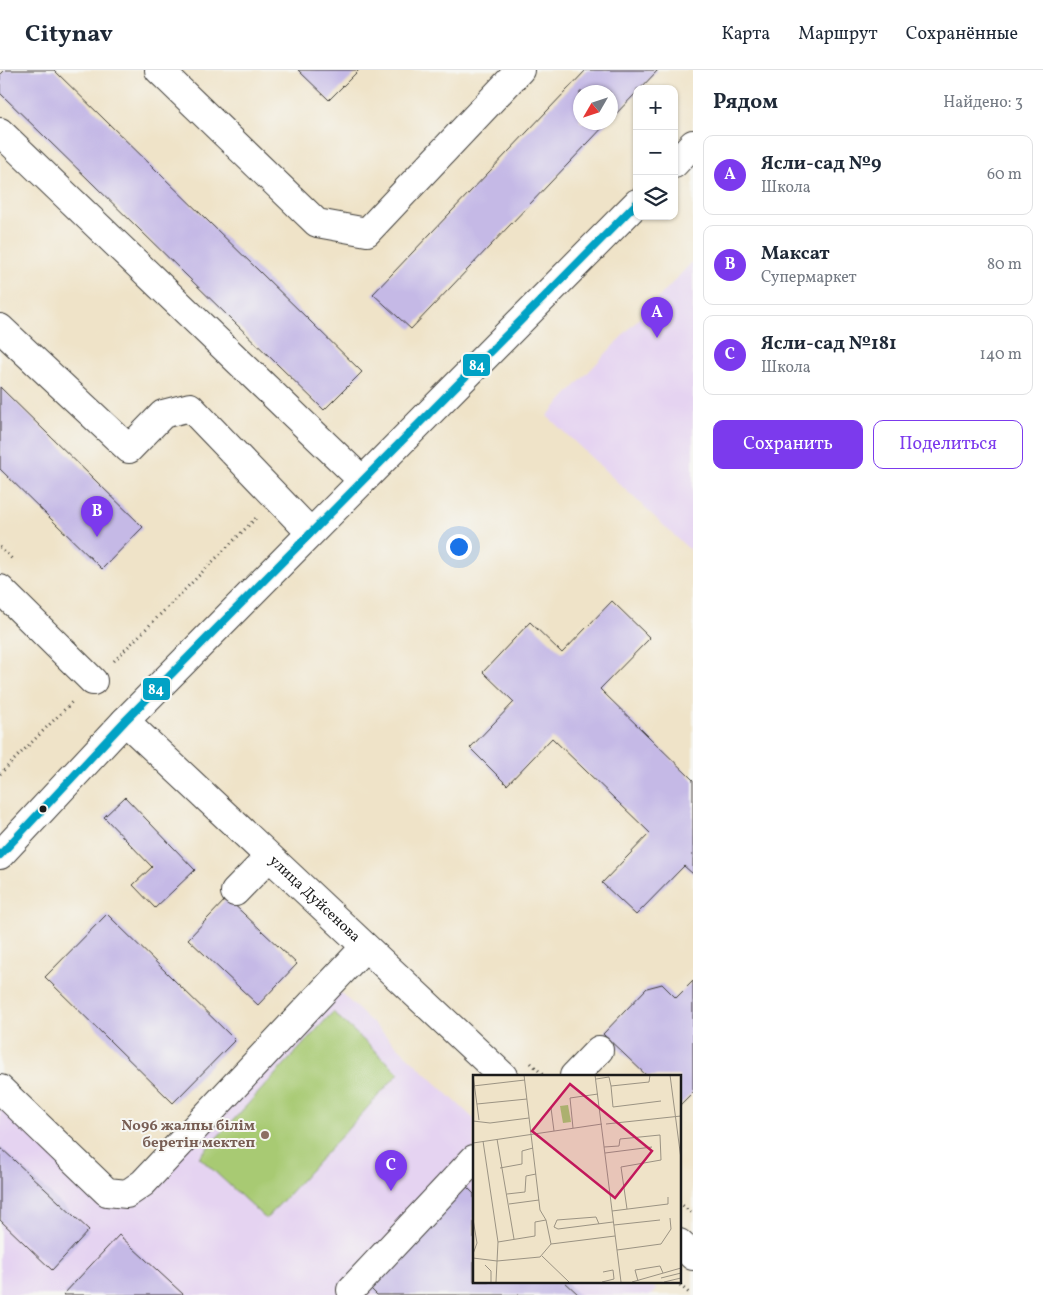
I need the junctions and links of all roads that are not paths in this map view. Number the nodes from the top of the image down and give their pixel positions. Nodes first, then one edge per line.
1 (159, 70) edge
2 (520, 70) edge
3 (0, 132) edge
4 (693, 144) edge
5 (678, 160) edge
6 (633, 207) edge
7 (0, 328) edge
8 (362, 480) junction
9 (310, 532) junction
10 (0, 589) edge
11 (93, 681) road end
12 (125, 721) junction
13 (0, 855) edge
14 (269, 857) junction
15 (235, 892) dead end
16 (365, 947) junction
17 (599, 1050) dead end
18 (502, 1075) edge
19 (575, 1075) edge
20 (0, 1090) edge
21 (473, 1161) edge
22 (680, 1244) edge
23 (693, 1256) edge
24 (351, 1290) dead end

1 - 2 street
3 - 8 street
4 - 5 street
6 - 8 street
7 - 9 street
8 - 9 street
9 - 12 street
10 - 11 street
12 - 13 street
12 - 14 street, улица Дуйсенова
14 - 15 street
14 - 16 street, улица Дуйсенова
16 - 18 street, улица Дуйсенова
16 - 20 street
17 - 19 street
21 - 24 street
22 - 23 street

